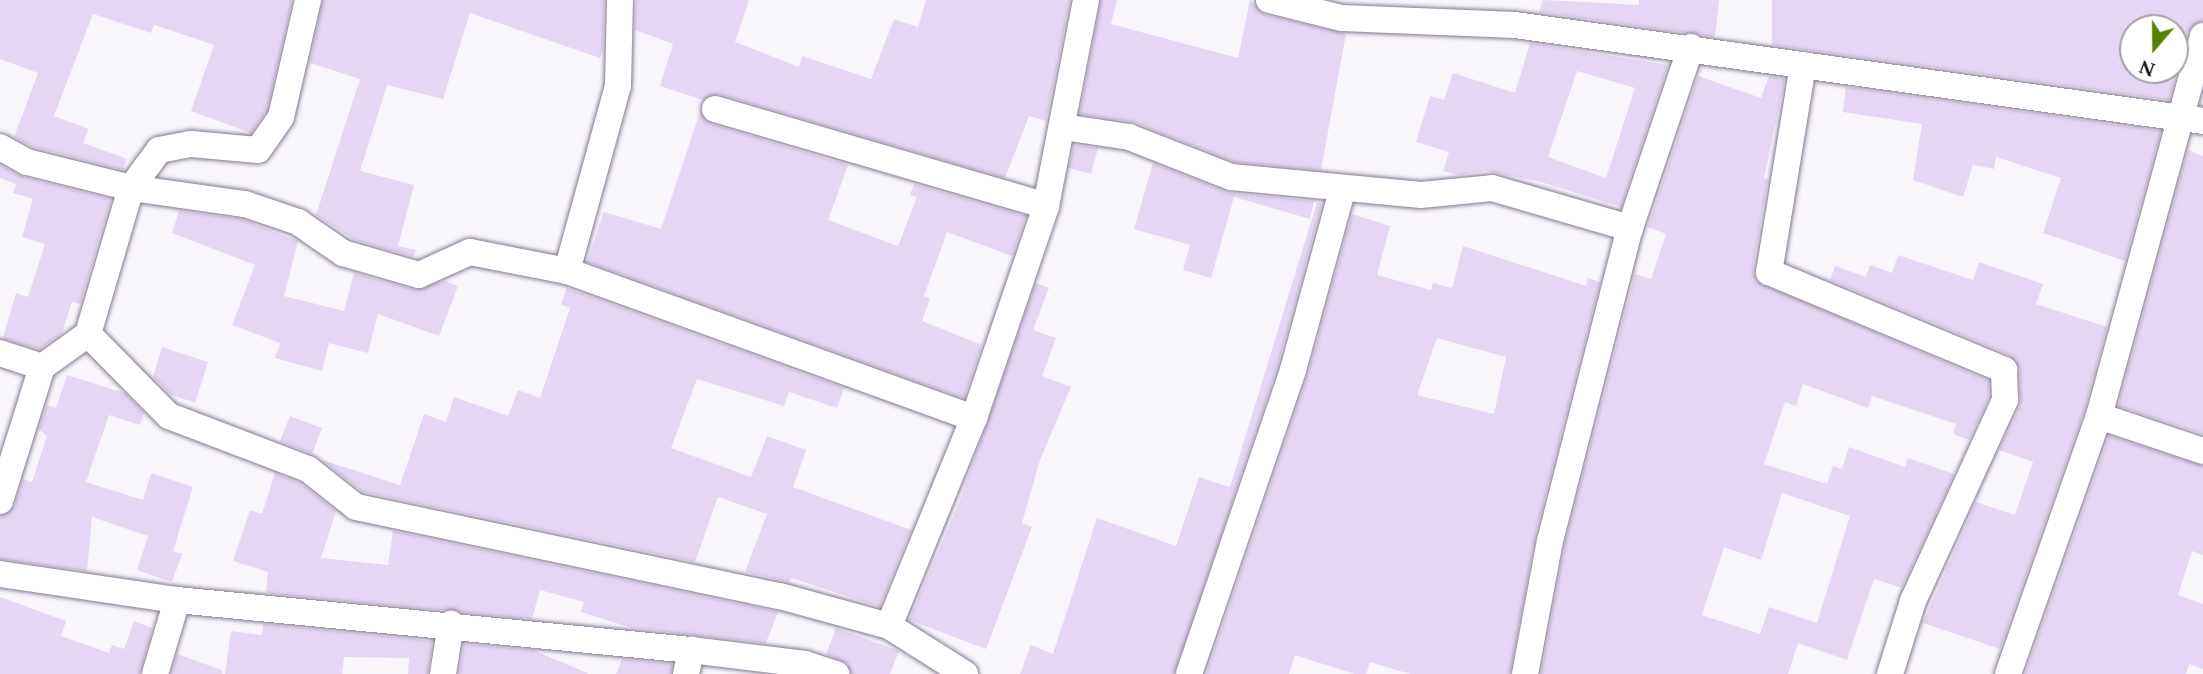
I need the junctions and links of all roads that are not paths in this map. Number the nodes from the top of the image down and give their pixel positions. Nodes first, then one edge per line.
1 (308, 0) edge
2 (620, 0) edge
3 (1086, 0) edge
4 (1269, 0) edge
5 (2203, 36) edge
6 (1691, 47) junction
7 (1803, 65) junction
8 (715, 109) dead end
9 (2191, 121) edge
10 (1063, 127) junction
11 (0, 147) edge
12 (131, 188) junction
13 (1342, 191) junction
14 (1046, 205) junction
15 (1630, 228) junction
16 (567, 271) junction
17 (88, 334) junction
18 (0, 353) edge
19 (42, 367) junction
20 (2099, 416) junction
21 (974, 418) junction
22 (2203, 451) edge
23 (0, 501) edge
24 (0, 574) edge
25 (177, 600) junction
26 (451, 624) junction
27 (889, 626) junction
28 (688, 662) edge
29 (155, 674) edge
30 (443, 674) edge
31 (836, 674) edge
32 (965, 674) edge
33 (1189, 674) edge
34 (1525, 674) edge
35 (1890, 674) edge
36 (2008, 674) edge

1 - 12 street
2 - 16 street
3 - 10 street
4 - 6 street
5 - 9 street
6 - 7 street
6 - 15 street
7 - 9 street
7 - 35 street
8 - 14 street
9 - 20 street
10 - 13 street
10 - 14 street
11 - 12 street
12 - 16 street
12 - 17 street
13 - 15 street
13 - 33 street
14 - 21 street
15 - 34 street
16 - 21 street
17 - 19 street
17 - 27 street
18 - 19 street
19 - 23 street
20 - 22 street
20 - 36 street
21 - 27 street
24 - 25 street
25 - 26 street
25 - 29 street
26 - 28 street
26 - 30 street
27 - 32 street
28 - 31 street

